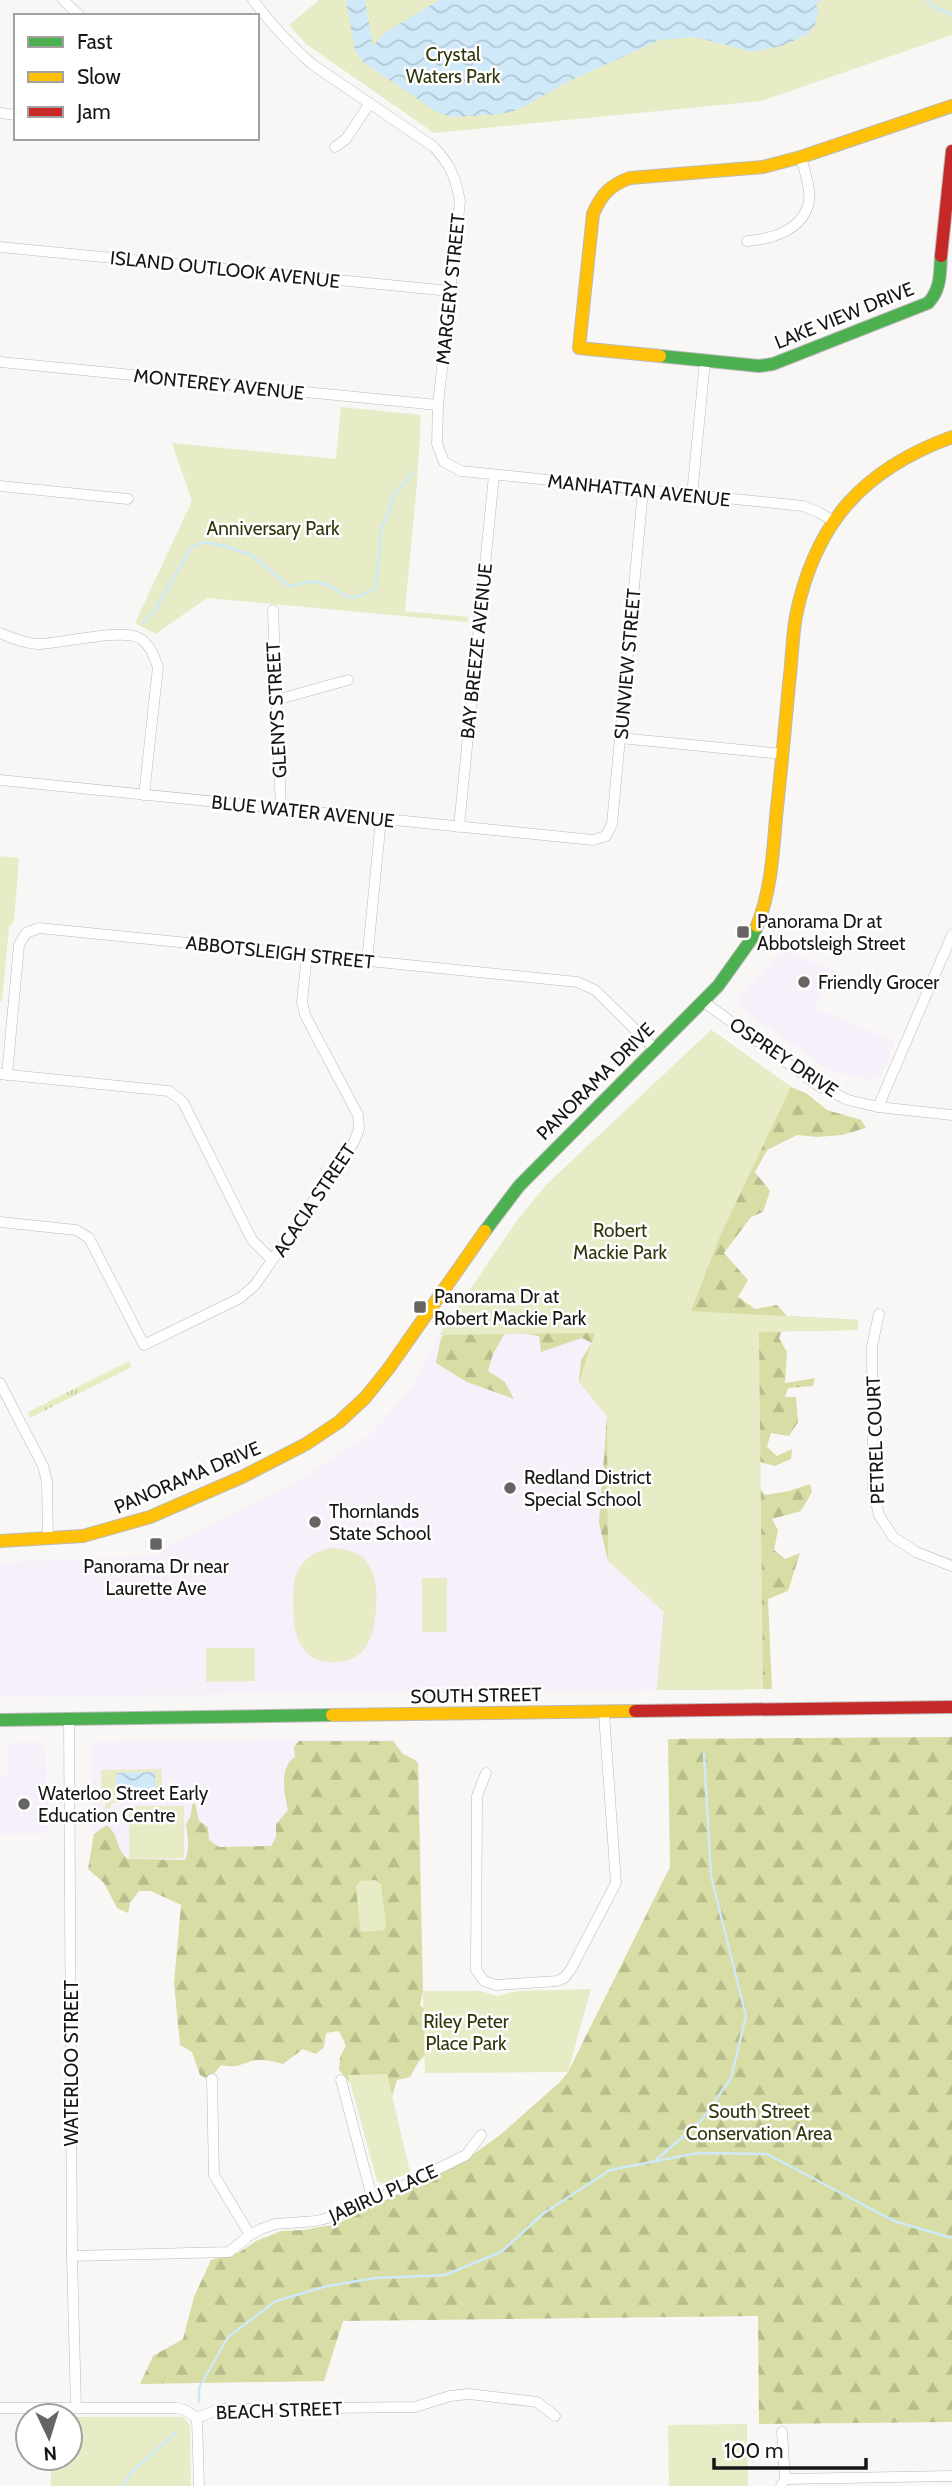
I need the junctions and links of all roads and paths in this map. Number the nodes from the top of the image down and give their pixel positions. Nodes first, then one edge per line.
1 (63, 0) edge
2 (253, 0) edge
3 (78, 14) edge
4 (370, 103) junction
5 (952, 106) edge
6 (335, 147) dead end
7 (952, 151) edge
8 (801, 157) junction
9 (747, 241) dead end
10 (0, 247) edge
11 (450, 291) junction
12 (705, 361) junction
13 (0, 362) edge
14 (439, 405) junction
15 (952, 437) edge
16 (444, 462) joint
17 (494, 475) junction
18 (0, 486) edge
19 (643, 490) junction
20 (692, 495) junction
21 (128, 499) dead end
22 (833, 521) junction
23 (272, 610) dead end
24 (0, 634) edge
25 (348, 680) dead end
26 (276, 700) junction
27 (620, 738) junction
28 (783, 754) junction
29 (0, 780) edge
30 (144, 795) junction
31 (281, 809) junction
32 (380, 819) junction
33 (459, 827) junction
34 (606, 836) joint
35 (952, 935) edge
36 (307, 955) junction
37 (367, 961) junction
38 (704, 1002) junction
39 (654, 1048) junction
40 (4, 1075) edge
41 (878, 1107) junction
42 (952, 1115) edge
43 (0, 1222) edge
44 (272, 1260) junction
45 (879, 1314) dead end
46 (0, 1383) edge
47 (48, 1539) junction
48 (0, 1541) edge
49 (952, 1566) edge
50 (952, 1707) edge
51 (604, 1714) junction
52 (69, 1719) junction
53 (0, 1720) edge
54 (486, 1773) dead end
55 (212, 2080) dead end
56 (341, 2080) dead end
57 (481, 2135) dead end
58 (373, 2201) junction
59 (250, 2235) junction
60 (72, 2256) junction
61 (76, 2402) edge
62 (84, 2406) edge
63 (555, 2416) dead end
64 (197, 2418) junction
65 (782, 2432) dead end
66 (952, 2476) edge
67 (783, 2483) edge
68 (199, 2486) edge

1 - 3 street
2 - 4 street, MARGERY STREET
4 - 6 street
4 - 11 street, MARGERY STREET
5 - 8 street
7 - 12 street, LAKE VIEW DRIVE
8 - 9 street
8 - 12 street, LAKE VIEW DRIVE
10 - 11 street, ISLAND OUTLOOK AVENUE
11 - 14 street, MARGERY STREET
12 - 20 street
13 - 14 street, MONTEREY AVENUE
14 - 16 street, MARGERY STREET
15 - 22 street, PANORAMA DRIVE
16 - 17 street, MANHATTAN AVENUE
17 - 19 street, MANHATTAN AVENUE
17 - 33 street, BAY BREEZE AVENUE
18 - 21 street
19 - 20 street, MANHATTAN AVENUE
19 - 27 street, SUNVIEW STREET
20 - 22 street, MANHATTAN AVENUE
22 - 28 street, PANORAMA DRIVE
23 - 26 street, GLENYS STREET
24 - 30 street
25 - 26 street
26 - 31 street, GLENYS STREET
27 - 28 street
27 - 34 street, SUNVIEW STREET
28 - 38 street, PANORAMA DRIVE
29 - 30 street, BLUE WATER AVENUE
30 - 31 street, BLUE WATER AVENUE
31 - 32 street, BLUE WATER AVENUE
32 - 33 street, BLUE WATER AVENUE
32 - 37 street
33 - 34 street, BLUE WATER AVENUE
35 - 41 street
36 - 37 street, ABBOTSLEIGH STREET
36 - 40 street, ABBOTSLEIGH STREET
36 - 44 street, ACACIA STREET
37 - 39 street, ABBOTSLEIGH STREET
38 - 39 street, PANORAMA DRIVE
38 - 41 street, OSPREY DRIVE
39 - 47 street, PANORAMA DRIVE
40 - 44 street
41 - 42 street, OSPREY DRIVE
43 - 44 street, ACACIA STREET
45 - 49 street, PETREL COURT
46 - 47 street
47 - 48 street, PANORAMA DRIVE
50 - 51 street, SOUTH STREET
51 - 52 street, SOUTH STREET
51 - 54 street
52 - 53 street, SOUTH STREET
52 - 60 street, WATERLOO STREET
55 - 59 street
56 - 58 street
57 - 58 street, JABIRU PLACE
58 - 59 street, JABIRU PLACE
59 - 60 street, JABIRU PLACE
60 - 61 street, WATERLOO STREET
62 - 64 street, BEACH STREET
63 - 64 street, BEACH STREET
64 - 68 street
65 - 67 street
66 - 67 street

